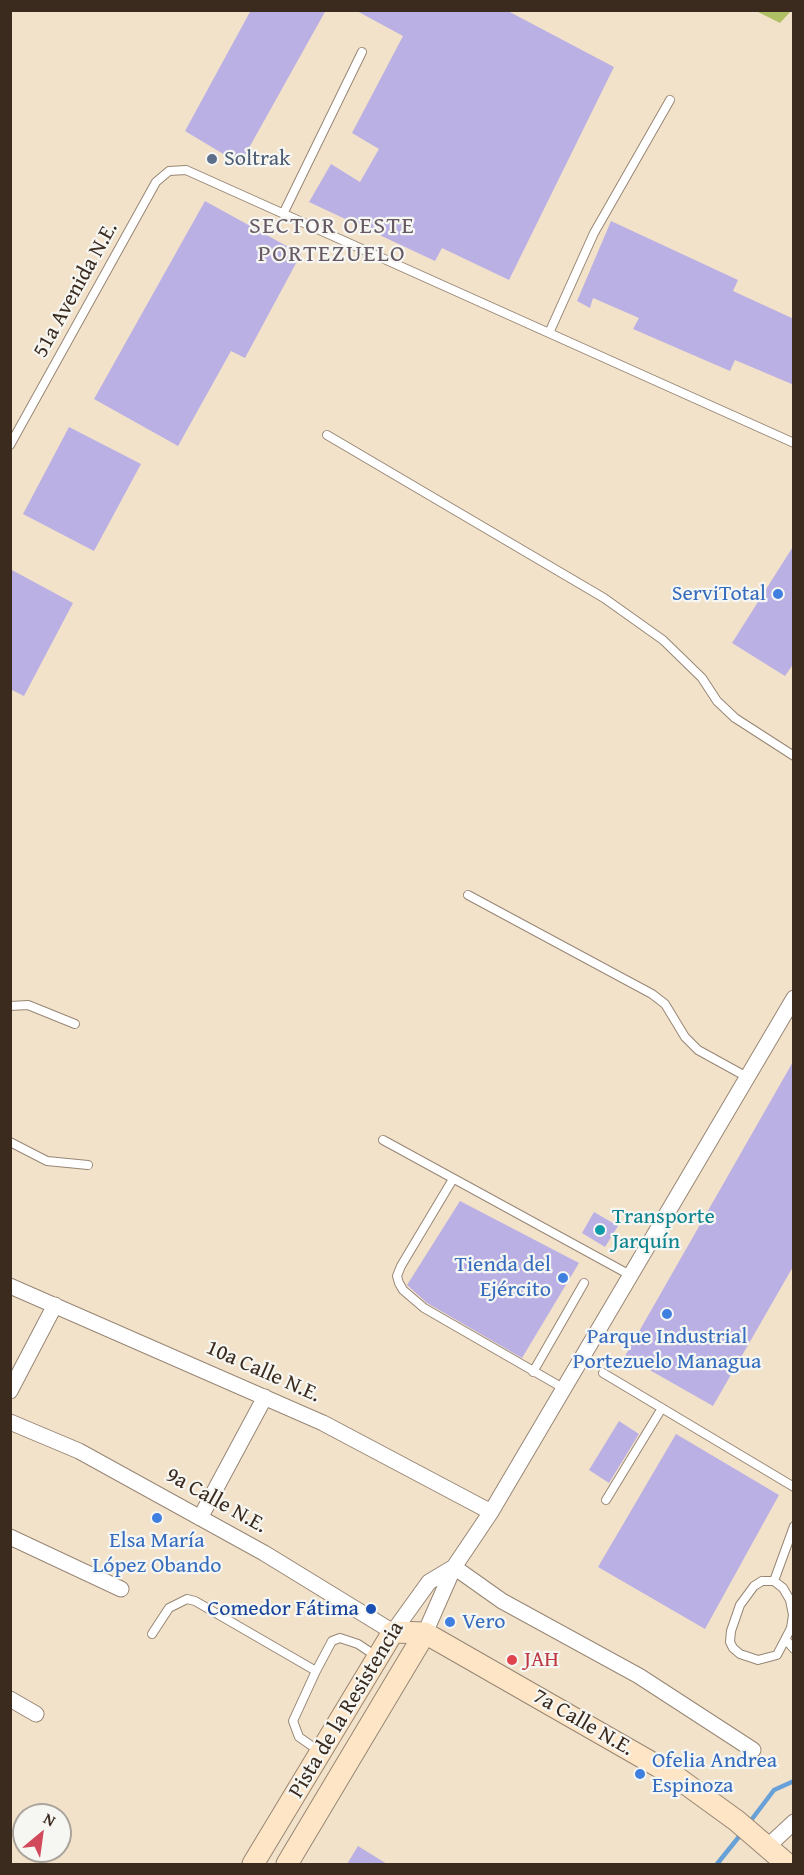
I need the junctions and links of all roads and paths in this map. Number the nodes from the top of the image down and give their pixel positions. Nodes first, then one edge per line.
1 (362, 52) dead end
2 (670, 100) dead end
3 (283, 214) junction
4 (549, 333) junction
5 (327, 435) dead end
6 (794, 443) edge
7 (10, 445) edge
8 (794, 756) edge
9 (468, 895) dead end
10 (794, 998) edge
11 (10, 1006) edge
12 (75, 1024) dead end
13 (747, 1077) junction
14 (383, 1140) dead end
15 (10, 1142) edge
16 (88, 1166) dead end
17 (453, 1179) junction
18 (630, 1275) junction
19 (584, 1283) dead end
20 (10, 1286) edge
21 (55, 1305) junction
22 (533, 1372) junction
23 (603, 1372) dead end
24 (563, 1388) junction
25 (10, 1391) edge
26 (265, 1397) junction
27 (662, 1407) junction
28 (10, 1422) edge
29 (794, 1487) edge
30 (606, 1500) dead end
31 (491, 1512) junction
32 (200, 1518) junction
33 (794, 1526) edge
34 (10, 1537) edge
35 (454, 1567) junction
36 (774, 1581) junction
37 (121, 1590) dead end
38 (393, 1632) junction
39 (424, 1633) junction
40 (152, 1634) dead end
41 (786, 1640) junction
42 (794, 1649) edge
43 (378, 1657) junction
44 (316, 1671) junction
45 (10, 1699) edge
46 (36, 1714) dead end
47 (753, 1750) dead end
48 (321, 1752) junction
49 (794, 1822) edge
50 (760, 1841) junction
51 (253, 1864) edge
52 (286, 1864) edge
53 (787, 1864) edge

1 - 3 lane
2 - 4 lane
3 - 4 lane
3 - 7 lane, 51a Avenida N.E.
4 - 6 lane
5 - 8 lane
9 - 13 lane
10 - 13 street, Pista de la Resistencia
11 - 12 lane
13 - 18 street, Pista de la Resistencia
14 - 17 lane
15 - 16 lane
17 - 18 lane
17 - 22 lane
18 - 24 street, Pista de la Resistencia
19 - 22 lane
20 - 21 street, 10a Calle N.E.
21 - 25 street
21 - 26 street, 10a Calle N.E.
22 - 24 lane
23 - 27 lane
24 - 31 street, Pista de la Resistencia
26 - 31 street, 10a Calle N.E.
26 - 32 street
27 - 29 lane
27 - 30 lane
28 - 32 street, 9a Calle N.E.
31 - 35 street, Pista de la Resistencia
32 - 38 street, 9a Calle N.E.
33 - 36 lane
34 - 37 street
35 - 38 street, Pista de la Resistencia
35 - 39 street, Pista de la Resistencia
35 - 47 street
36 - 41 lane
36 - 41 lane
38 - 39 street, 7a Calle N.E.
38 - 43 street, Pista de la Resistencia
39 - 50 street, 7a Calle N.E.
39 - 52 street, Pista de la Resistencia
40 - 44 lane
41 - 42 lane
43 - 44 lane
43 - 48 street, Pista de la Resistencia
44 - 48 lane
45 - 46 street
48 - 51 street, Pista de la Resistencia
49 - 50 street
50 - 53 street, 7a Calle N.E.

